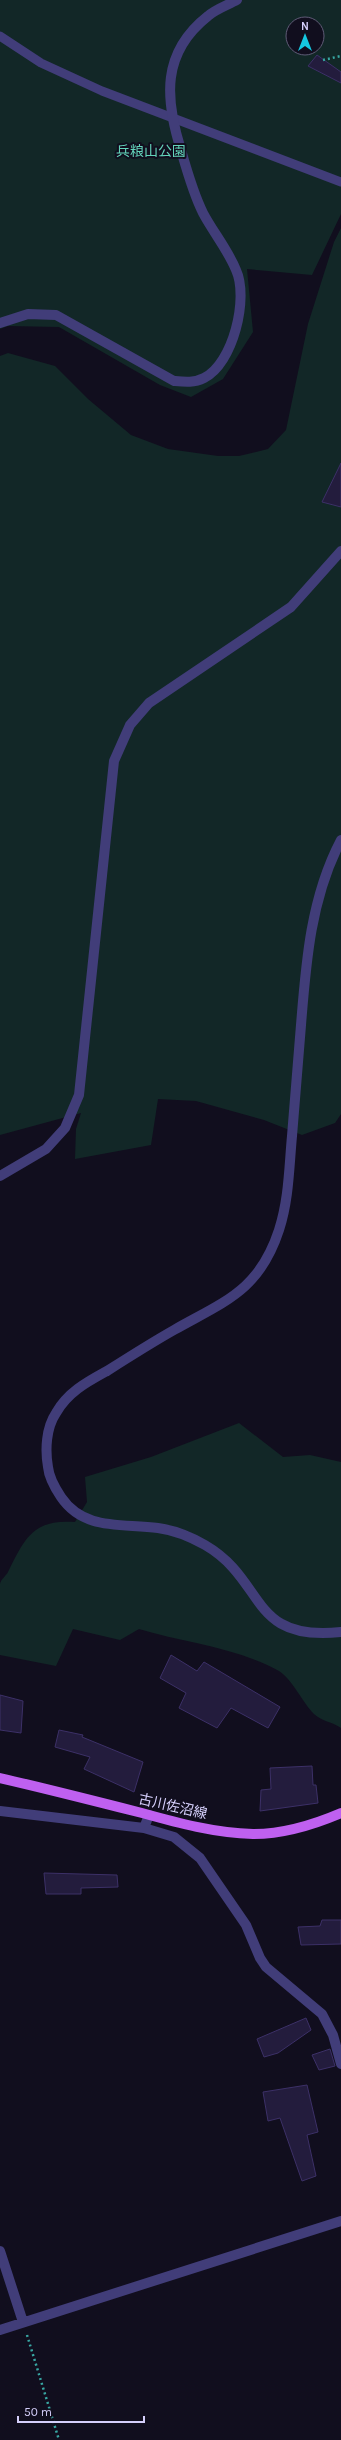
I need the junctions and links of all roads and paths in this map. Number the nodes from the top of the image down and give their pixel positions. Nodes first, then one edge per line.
1 (237, 0) edge
2 (0, 36) edge
3 (341, 56) edge
4 (323, 60) dead end
5 (171, 118) junction
6 (341, 182) edge
7 (0, 323) edge
8 (341, 551) edge
9 (341, 840) edge
10 (0, 1176) edge
11 (341, 1632) edge
12 (0, 1778) edge
13 (0, 1811) edge
14 (341, 1813) edge
15 (149, 1815) junction
16 (144, 1828) junction
17 (341, 2064) edge
18 (341, 2221) edge
19 (0, 2251) edge
20 (23, 2322) junction
21 (0, 2330) edge
22 (59, 2440) edge

1 - 5 street
2 - 5 lane
3 - 4 path
5 - 6 lane
5 - 7 street
8 - 10 street
9 - 11 street
12 - 15 main road, 古川佐沼線
13 - 16 street
14 - 15 main road, 古川佐沼線
15 - 16 street
16 - 17 street
18 - 20 street
19 - 20 street
20 - 21 street
20 - 22 path

